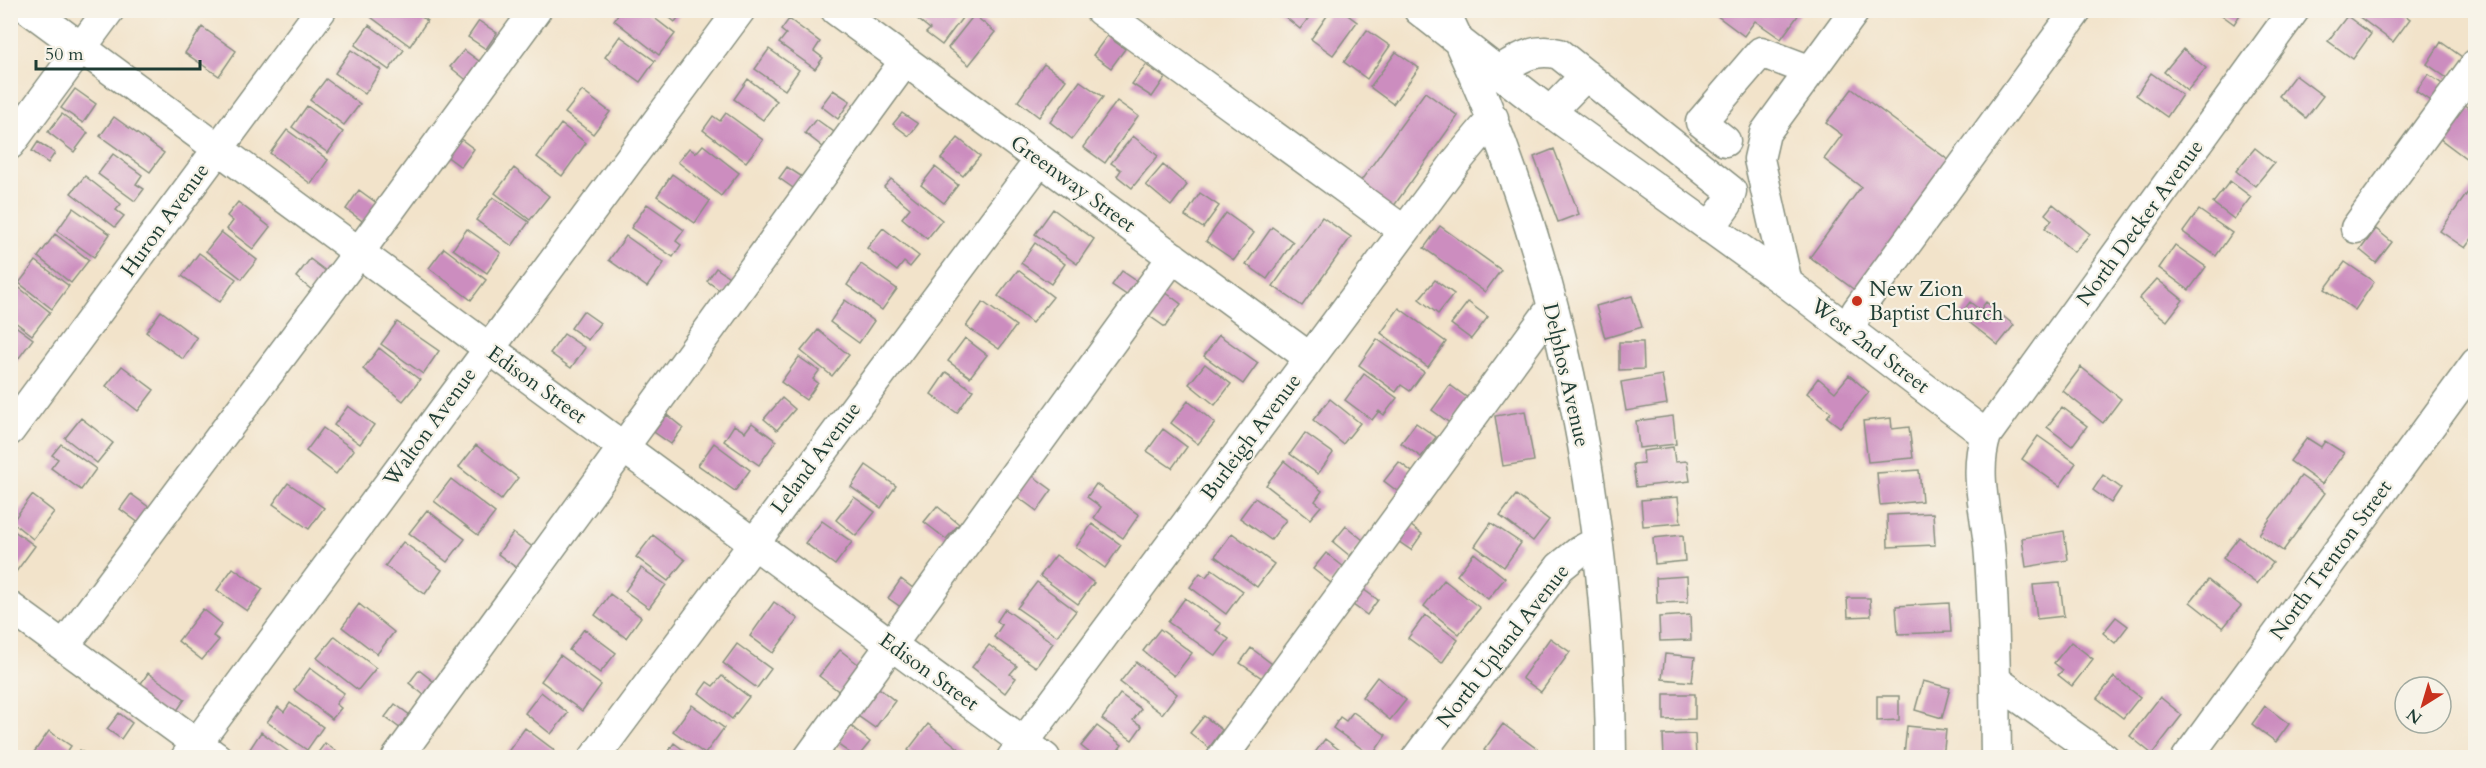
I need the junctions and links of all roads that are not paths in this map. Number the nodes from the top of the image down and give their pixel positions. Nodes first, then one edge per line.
1 (30, 10) edge
2 (109, 10) edge
3 (321, 10) edge
4 (536, 10) edge
5 (740, 10) edge
6 (836, 10) edge
7 (1100, 10) edge
8 (1419, 10) edge
9 (1444, 10) edge
10 (1855, 10) edge
11 (2077, 10) edge
12 (2294, 10) edge
13 (1460, 44) junction
14 (81, 48) junction
15 (905, 61) junction
16 (2475, 64) edge
17 (1811, 71) junction
18 (1497, 72) junction
19 (1586, 75) junction
20 (1550, 112) junction
21 (1493, 118) junction
22 (1652, 128) junction
23 (1725, 141) junction
24 (10, 144) edge
25 (1760, 146) junction
26 (218, 149) junction
27 (1040, 160) junction
28 (1694, 162) junction
29 (1621, 163) junction
30 (1710, 228) junction
31 (2356, 228) dead end
32 (1404, 231) junction
33 (359, 252) junction
34 (1173, 257) junction
35 (1787, 283) junction
36 (1551, 309) junction
37 (1850, 330) junction
38 (488, 348) junction
39 (1310, 358) junction
40 (2475, 363) edge
41 (10, 430) edge
42 (1986, 435) junction
43 (622, 448) junction
44 (753, 542) junction
45 (1597, 542) junction
46 (10, 607) edge
47 (892, 645) junction
48 (64, 646) junction
49 (1995, 680) junction
50 (1027, 752) edge
51 (200, 753) edge
52 (397, 758) edge
53 (594, 758) edge
54 (809, 758) edge
55 (1222, 758) edge
56 (1417, 758) edge
57 (1611, 758) edge
58 (1996, 758) edge
59 (2104, 758) edge
60 (2187, 758) edge

1 - 14 street, Edison Street
2 - 14 street
3 - 26 street, Huron Avenue
4 - 33 street
5 - 38 street, Walton Avenue
6 - 15 street, Greenway Street
7 - 32 street
8 - 13 street, West 2nd Street
9 - 13 street, Delphos Avenue
10 - 17 street
11 - 37 street
12 - 42 street, North Decker Avenue
13 - 18 street, West 2nd Street
13 - 21 street, Delphos Avenue
14 - 24 street
14 - 26 street, Edison Street
15 - 27 street, Greenway Street
15 - 43 street
16 - 31 street
17 - 23 street
17 - 25 street
18 - 19 street
18 - 20 street, West 2nd Street
19 - 20 street
19 - 22 street
20 - 29 street, West 2nd Street
21 - 32 street, Burleigh Avenue
21 - 36 street, Delphos Avenue
22 - 28 street
22 - 29 street
23 - 25 street
23 - 28 street
25 - 35 street
26 - 33 street, Edison Street
26 - 41 street, Huron Avenue
27 - 34 street, Greenway Street
27 - 44 street, Leland Avenue
28 - 30 street
29 - 30 street, West 2nd Street
30 - 35 street, West 2nd Street
32 - 39 street, Burleigh Avenue
33 - 38 street, Edison Street
33 - 48 street
34 - 39 street, Greenway Street
34 - 47 street
35 - 37 street, West 2nd Street
36 - 45 street, Delphos Avenue
36 - 55 street
37 - 42 street, West 2nd Street
38 - 43 street, Edison Street
38 - 51 street, Walton Avenue
39 - 50 street, Burleigh Avenue
40 - 60 street, North Trenton Street
42 - 49 street
43 - 44 street, Edison Street
43 - 52 street
44 - 47 street, Edison Street
44 - 53 street, Leland Avenue
45 - 56 street, North Upland Avenue
45 - 57 street, Delphos Avenue
46 - 48 street
47 - 50 street, Edison Street
47 - 54 street
48 - 51 street
49 - 58 street
49 - 59 street

